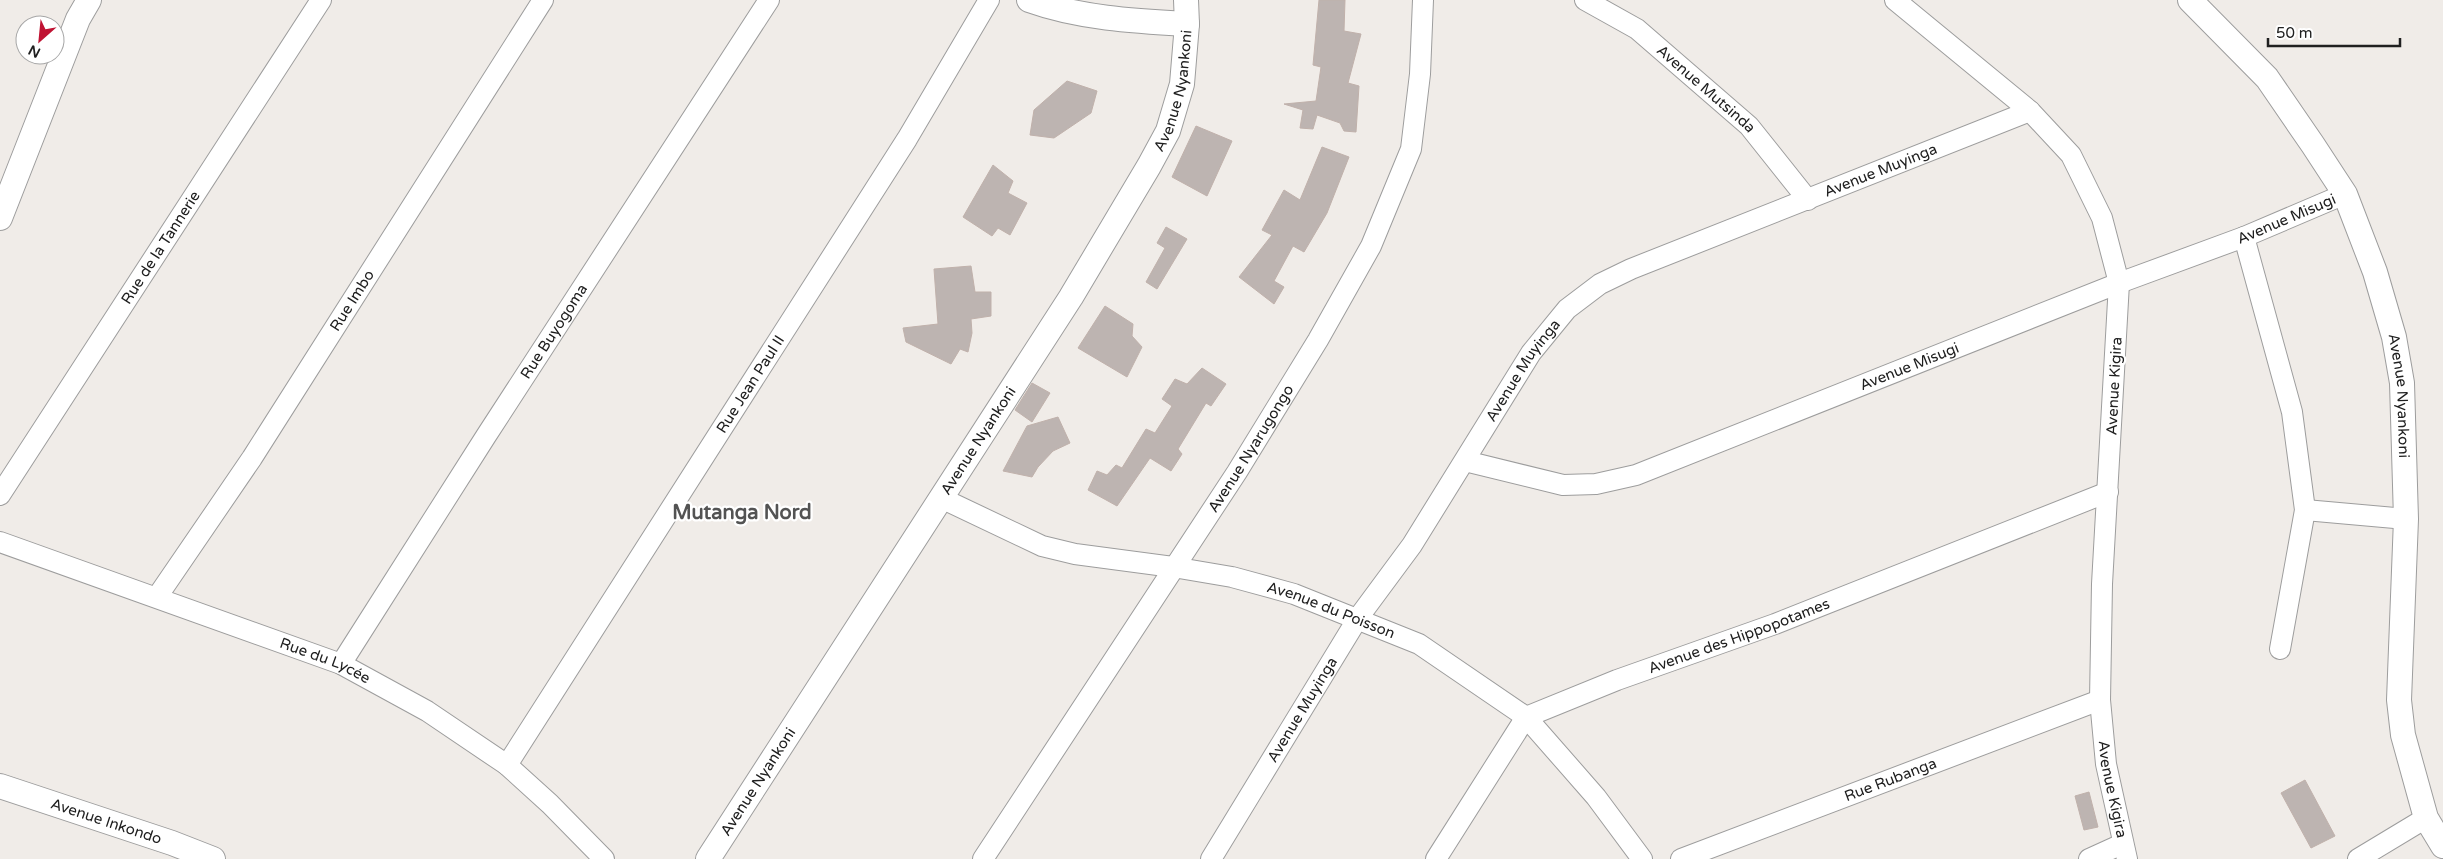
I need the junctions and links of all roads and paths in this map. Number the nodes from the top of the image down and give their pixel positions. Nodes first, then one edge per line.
1 (89, 0) edge
2 (321, 0) edge
3 (543, 0) edge
4 (769, 0) edge
5 (989, 0) edge
6 (1028, 0) edge
7 (1186, 0) edge
8 (1423, 0) edge
9 (1585, 0) edge
10 (1895, 0) edge
11 (2190, 0) edge
12 (1187, 24) junction
13 (2030, 111) junction
14 (2345, 194) junction
15 (1808, 200) junction
16 (0, 218) edge
17 (2244, 237) junction
18 (2119, 283) junction
19 (1465, 461) junction
20 (2108, 492) junction
21 (0, 494) edge
22 (941, 498) junction
23 (2305, 510) junction
24 (2406, 519) junction
25 (0, 542) edge
26 (1173, 567) junction
27 (157, 597) junction
28 (1358, 618) junction
29 (2280, 649) dead end
30 (341, 664) junction
31 (2100, 700) junction
32 (1526, 717) junction
33 (507, 765) junction
34 (0, 786) edge
35 (2426, 818) junction
36 (2443, 846) edge
37 (2125, 852) edge
38 (213, 859) edge
39 (604, 859) edge
40 (708, 859) edge
41 (983, 859) edge
42 (1211, 859) edge
43 (1436, 859) edge
44 (1642, 859) edge
45 (1681, 859) edge
46 (2089, 859) edge
47 (2358, 859) edge

1 - 16 street
2 - 21 street, Rue de la Tannerie
3 - 27 street, Rue Imbo
4 - 30 street, Rue Buyogoma
5 - 33 street, Rue Jean Paul II
6 - 12 street
7 - 12 street, Avenue Nyankoni
8 - 26 street, Avenue Nyarugongo
9 - 15 street, Avenue Mutsinda
10 - 13 street, Avenue Kigira
11 - 14 street, Avenue Nyankoni
12 - 22 street, Avenue Nyankoni
13 - 15 street, Avenue Muyinga
13 - 18 street, Avenue Kigira
14 - 17 street, Avenue Misugi
14 - 24 street, Avenue Nyankoni
15 - 19 street, Avenue Muyinga
17 - 18 street, Avenue Misugi
17 - 23 street
18 - 19 street, Avenue Misugi
18 - 20 street, Avenue Kigira
19 - 28 street, Avenue Muyinga
20 - 31 street, Avenue Kigira
20 - 32 street, Avenue des Hippopotames
22 - 26 street, Avenue du Poisson
22 - 40 street, Avenue Nyankoni
23 - 24 street
23 - 29 street
24 - 35 street, Avenue Nyankoni
25 - 27 street, Rue du Lycée
26 - 28 street, Avenue du Poisson
26 - 41 street, Avenue Nyarugongo
27 - 30 street, Rue du Lycée
28 - 32 street, Avenue du Poisson
28 - 42 street, Avenue Muyinga
30 - 33 street, Rue du Lycée
31 - 37 street, Avenue Kigira
31 - 45 street, Rue Rubanga
32 - 43 street
32 - 44 street, Avenue du Poisson
33 - 39 street, Rue du Lycée
34 - 38 street, Avenue Inkondo
35 - 36 street, Avenue Nyankoni
35 - 47 street
37 - 46 street

